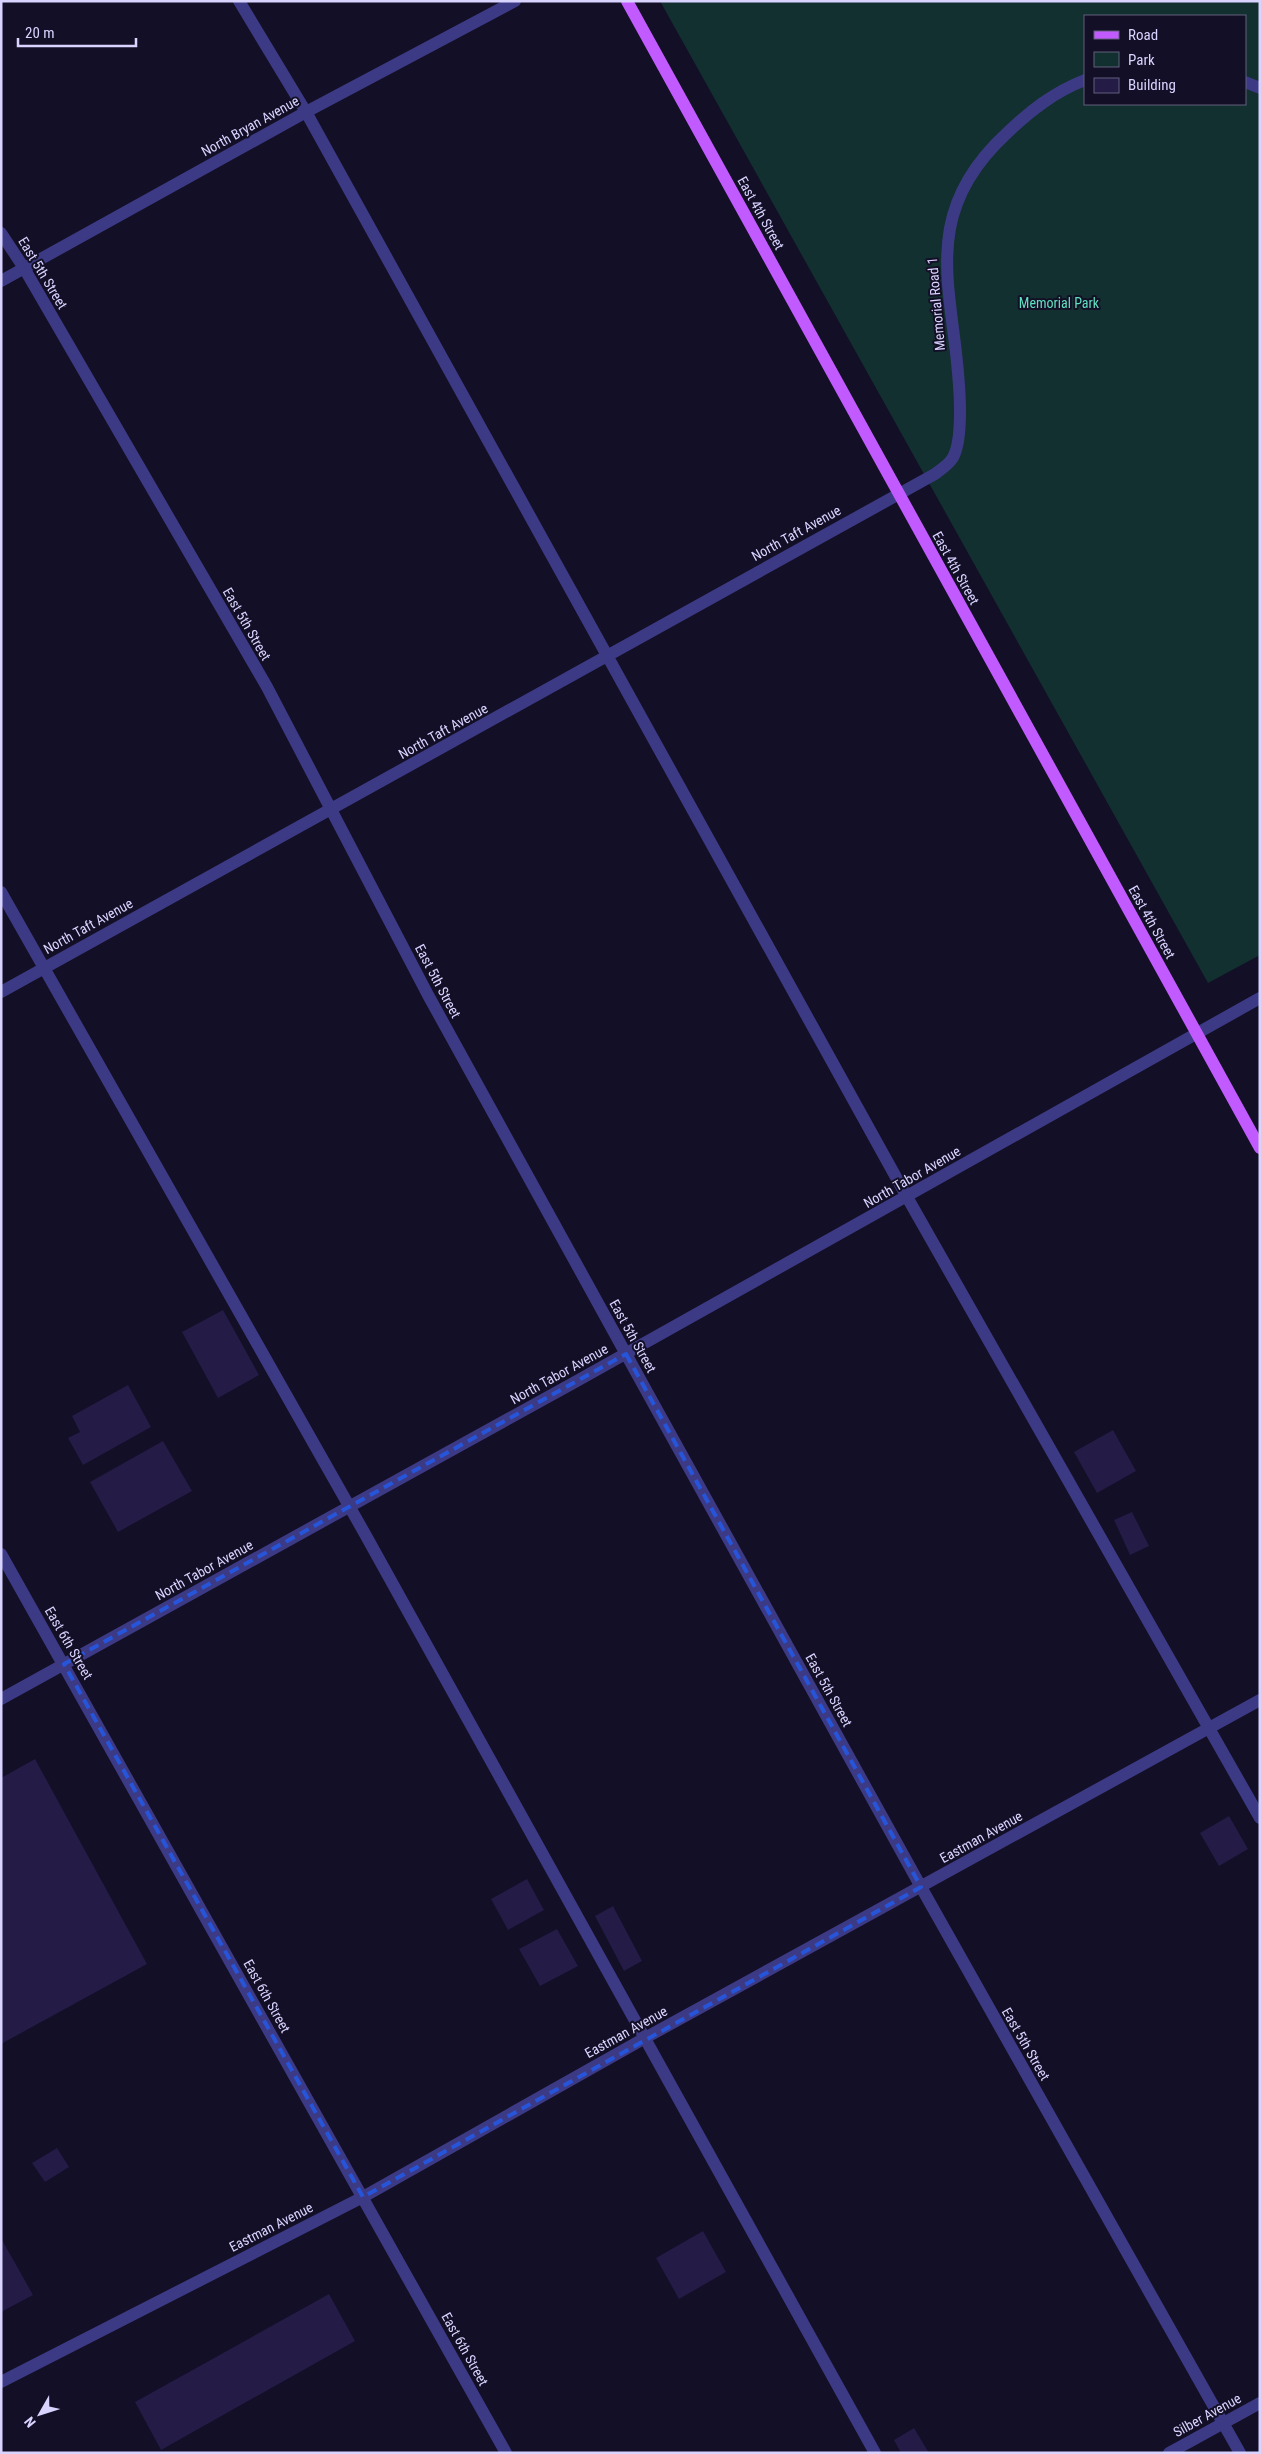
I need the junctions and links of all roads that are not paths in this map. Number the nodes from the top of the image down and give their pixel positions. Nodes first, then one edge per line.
1 (239, 1) edge
2 (515, 1) edge
3 (627, 1) edge
4 (1084, 80) edge
5 (1246, 82) edge
6 (1260, 88) edge
7 (306, 112) junction
8 (1, 233) edge
9 (24, 268) junction
10 (1, 280) edge
11 (898, 493) junction
12 (607, 657) junction
13 (331, 810) junction
14 (1, 892) edge
15 (45, 967) junction
16 (1, 992) edge
17 (1260, 998) edge
18 (1196, 1033) junction
19 (1260, 1148) edge
20 (908, 1197) junction
21 (626, 1354) junction
22 (350, 1507) junction
23 (1, 1554) edge
24 (64, 1664) junction
25 (1, 1699) edge
26 (1260, 1700) edge
27 (1209, 1728) junction
28 (1260, 1818) edge
29 (920, 1887) junction
30 (645, 2038) junction
31 (363, 2197) junction
32 (1, 2382) edge
33 (1260, 2403) edge
34 (1223, 2423) junction
35 (506, 2453) edge
36 (875, 2453) edge
37 (1169, 2453) edge
38 (1240, 2453) edge

1 - 7 street
2 - 7 street, North Bryan Avenue
3 - 11 main road, East 4th Street
4 - 11 street, Memorial Road 1
5 - 6 street
7 - 9 street, North Bryan Avenue
7 - 12 street
8 - 9 street, East 5th Street
9 - 10 street, North Bryan Avenue
9 - 13 street, East 5th Street
11 - 12 street, North Taft Avenue
11 - 18 main road, East 4th Street
12 - 13 street, North Taft Avenue
12 - 20 street
13 - 15 street, North Taft Avenue
13 - 21 street, East 5th Street
14 - 15 street
15 - 16 street, North Taft Avenue
15 - 22 street
17 - 18 street, North Tabor Avenue
18 - 19 main road, East 4th Street
18 - 20 street, North Tabor Avenue
20 - 21 street, North Tabor Avenue
20 - 27 street
21 - 22 street, North Tabor Avenue
21 - 29 street, East 5th Street
22 - 24 street, North Tabor Avenue
22 - 30 street
23 - 24 street, East 6th Street
24 - 25 street, North Tabor Avenue
24 - 31 street, East 6th Street
26 - 27 street, Eastman Avenue
27 - 28 street
27 - 29 street, Eastman Avenue
29 - 30 street, Eastman Avenue
29 - 34 street, East 5th Street
30 - 31 street, Eastman Avenue
30 - 36 street
31 - 32 street, Eastman Avenue
31 - 35 street, East 6th Street
33 - 34 street, Silber Avenue
34 - 37 street, Silber Avenue
34 - 38 street, East 5th Street

